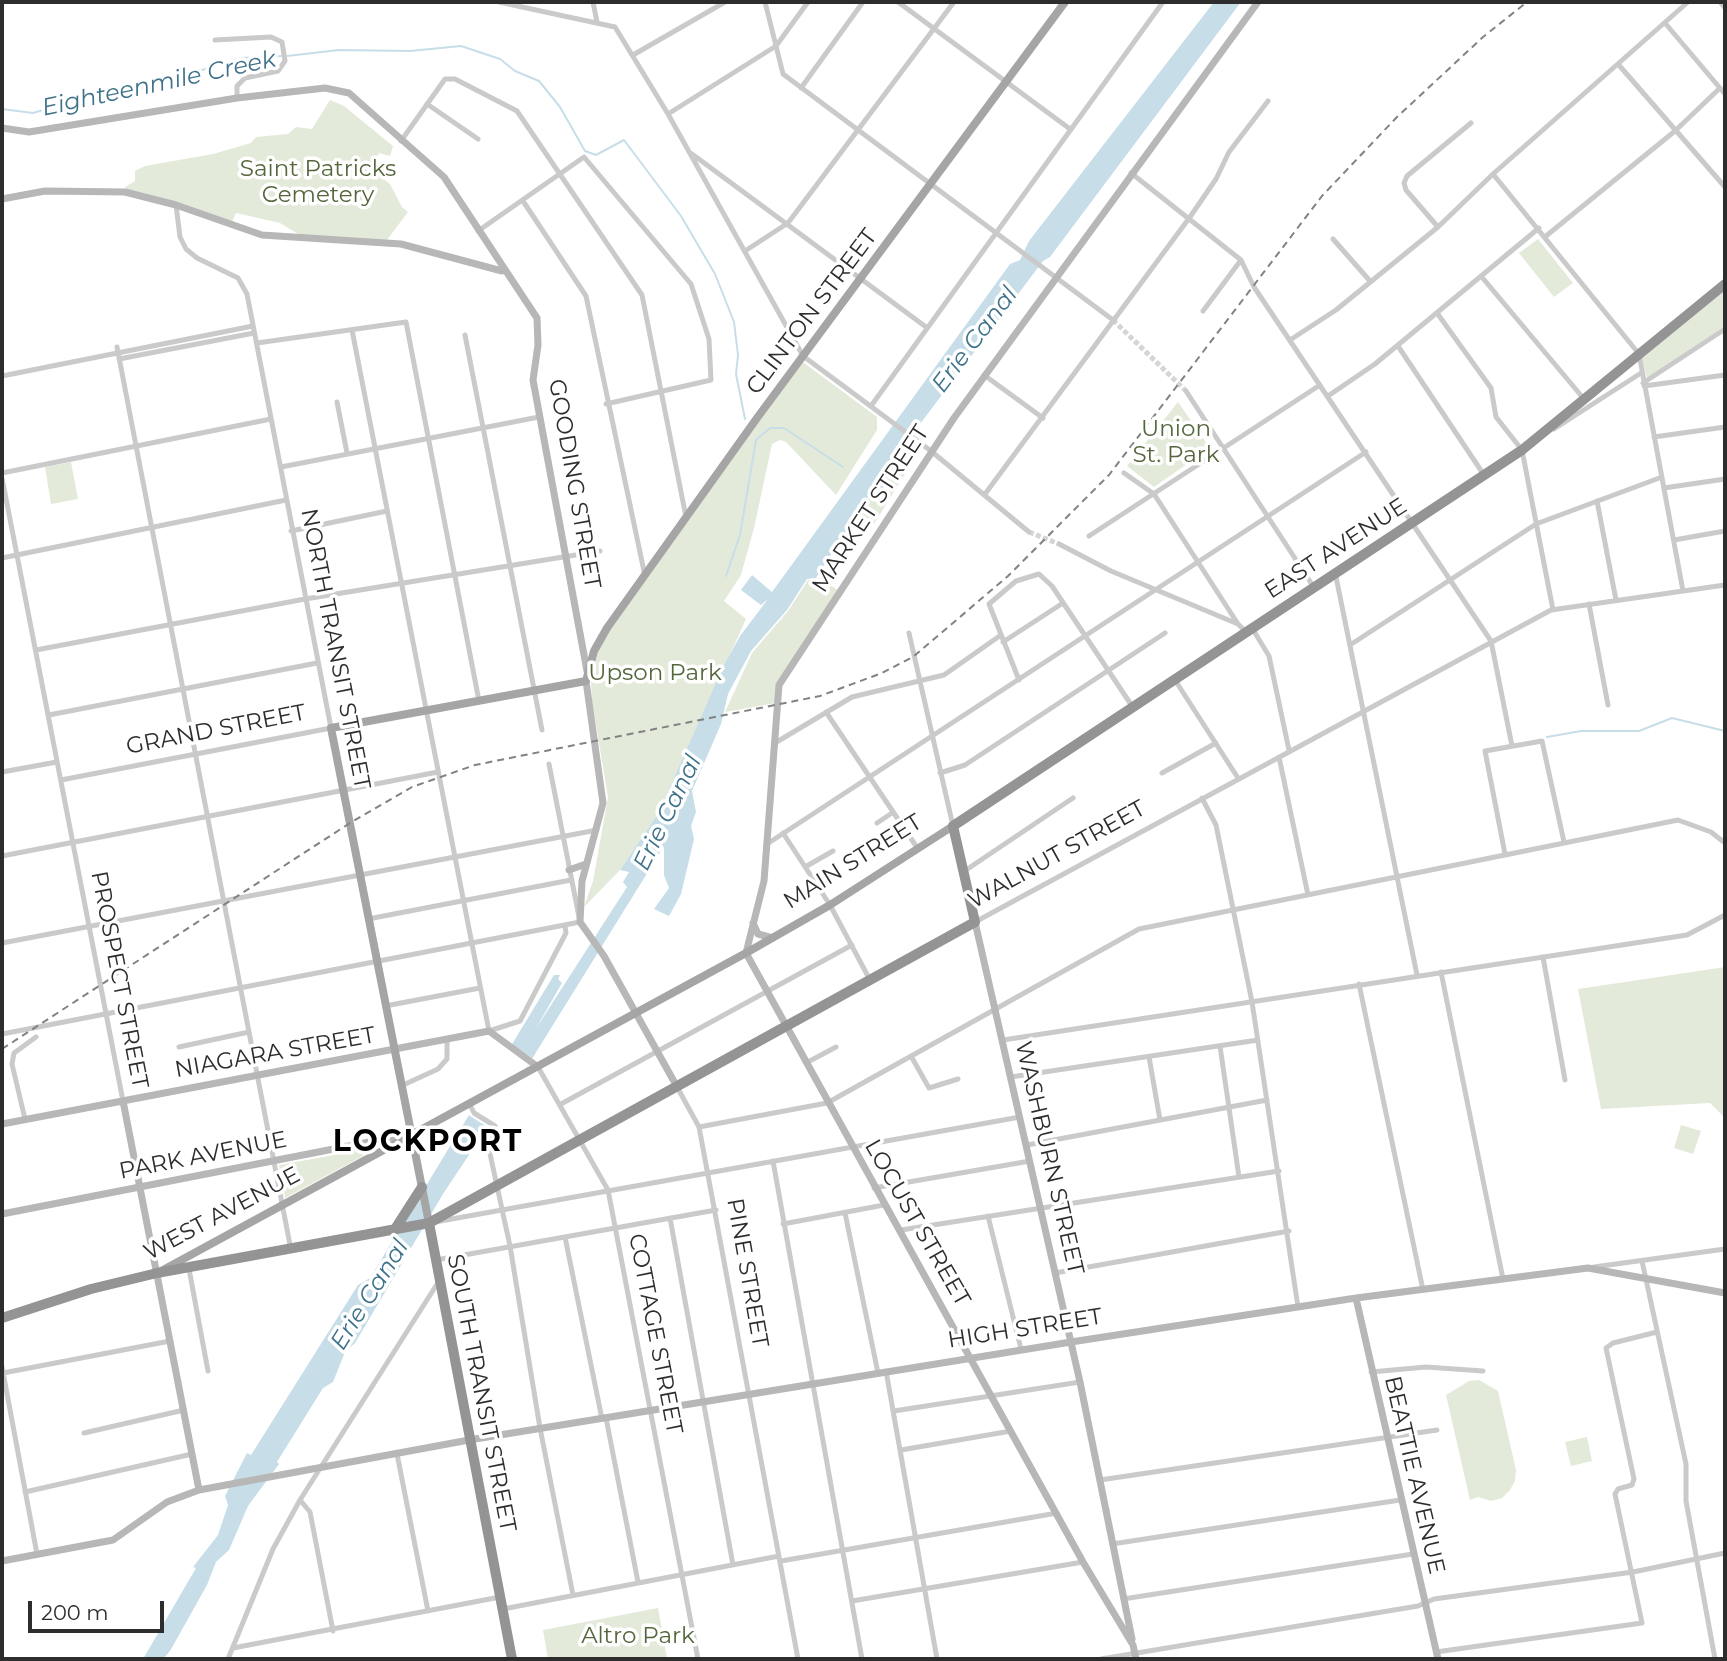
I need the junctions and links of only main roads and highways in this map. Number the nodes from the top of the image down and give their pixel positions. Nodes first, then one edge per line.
1 (1065, 2) edge
2 (1725, 284) edge
3 (595, 648) joint
4 (586, 681) joint
5 (331, 728) joint
6 (953, 826) junction
7 (975, 922) joint
8 (411, 1133) junction
9 (421, 1184) junction
10 (428, 1223) junction
11 (392, 1230) junction
12 (158, 1273) junction
13 (2, 1318) edge
14 (512, 1659) edge

1 - 3 main road, CLINTON STREET
2 - 6 highway, EAST AVENUE
3 - 4 main road, GOODING STREET
4 - 5 main road, GRAND STREET
5 - 8 main road, NORTH TRANSIT STREET
6 - 7 highway, WASHBURN STREET
6 - 8 main road, MAIN STREET
7 - 10 highway, WALNUT STREET
8 - 9 main road, SOUTH TRANSIT STREET
8 - 12 main road, WEST AVENUE
9 - 10 main road, SOUTH TRANSIT STREET
9 - 11 highway
10 - 11 highway, WALNUT STREET
10 - 14 highway, SOUTH TRANSIT STREET
11 - 12 highway, WALNUT STREET
12 - 13 highway, WEST AVENUE

